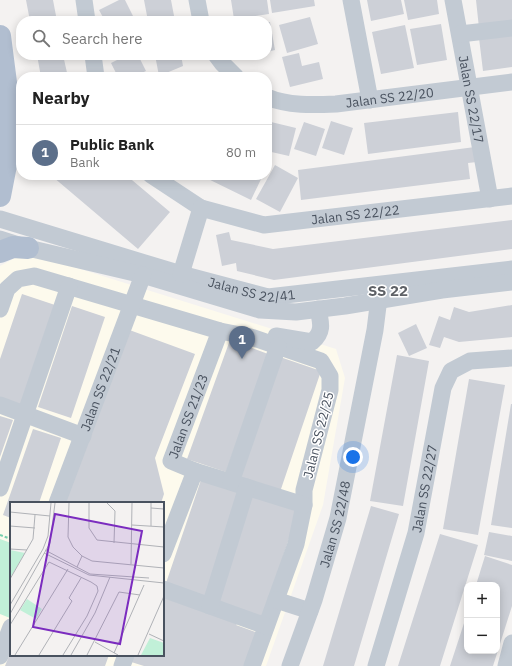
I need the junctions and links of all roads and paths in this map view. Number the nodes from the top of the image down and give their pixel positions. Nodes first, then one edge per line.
1 (84, 0) edge
2 (197, 0) edge
3 (352, 0) edge
4 (453, 0) edge
5 (86, 16) edge
6 (199, 16) edge
7 (512, 28) edge
8 (460, 34) junction
9 (0, 36) edge
10 (93, 60) edge
11 (220, 60) edge
12 (95, 72) edge
13 (231, 72) edge
14 (512, 82) edge
15 (470, 88) junction
16 (272, 98) edge
17 (370, 100) junction
18 (159, 180) edge
19 (0, 196) edge
20 (512, 196) edge
21 (490, 199) junction
22 (201, 208) junction
23 (0, 220) edge
24 (0, 239) edge
25 (28, 248) junction
26 (0, 252) edge
27 (512, 269) edge
28 (181, 274) junction
29 (143, 275) junction
30 (512, 282) edge
31 (69, 286) junction
32 (380, 292) junction
33 (412, 295) junction
34 (132, 305) junction
35 (345, 306) junction
36 (0, 309) edge
37 (318, 309) junction
38 (375, 330) junction
39 (220, 331) junction
40 (251, 337) junction
41 (278, 346) junction
42 (512, 358) edge
43 (0, 405) edge
44 (25, 414) junction
45 (83, 436) junction
46 (194, 471) junction
47 (230, 482) junction
48 (247, 487) junction
49 (0, 488) edge
50 (58, 502) edge
51 (304, 505) junction
52 (0, 535) edge
53 (10, 539) edge
54 (164, 551) edge
55 (164, 589) edge
56 (276, 600) junction
57 (210, 606) junction
58 (310, 611) junction
59 (266, 626) junction
60 (10, 630) edge
61 (512, 643) edge
62 (0, 656) edge
63 (126, 656) edge
64 (122, 666) edge
65 (252, 666) edge
66 (290, 666) edge
67 (376, 666) edge
68 (506, 666) edge

1 - 5 street
2 - 6 street
3 - 17 street
4 - 8 street, Jalan SS 22/17
7 - 8 street
8 - 15 street, Jalan SS 22/17
9 - 19 main road
10 - 12 street
11 - 13 street
14 - 15 street, Jalan SS 22/20
15 - 17 street, Jalan SS 22/20
15 - 21 street, Jalan SS 22/17
16 - 17 street, Jalan SS 22/20
18 - 22 street, Jalan SS 22/22
20 - 21 street, Jalan SS 22/22
21 - 22 street, Jalan SS 22/22
22 - 28 street
23 - 28 street, Jalan SS 22/41
24 - 25 street, Jalan SS 22/41
25 - 26 main road
25 - 29 street, Jalan SS 22/41
27 - 32 street, Jalan SS 22/41
28 - 32 street, Jalan SS 22/41
29 - 34 street, Jalan SS 22/21
29 - 37 street, Jalan SS 22/41
30 - 33 street, Jalan SS 22/41
31 - 34 street, Jalan SS 22/25
31 - 36 street, Jalan SS 22/25
31 - 44 street
32 - 33 street, Jalan SS 22/41
32 - 35 street, Jalan SS 22/41
32 - 38 street, Jalan SS 22/48
33 - 38 street
34 - 39 street, Jalan SS 22/25
34 - 45 street, Jalan SS 22/21
35 - 37 street, Jalan SS 22/41
35 - 38 street
37 - 40 street
38 - 58 street, Jalan SS 22/48
39 - 40 street, Jalan SS 22/25
39 - 46 street, Jalan SS 21/23
40 - 41 street, Jalan SS 22/25
41 - 47 street
41 - 51 street, Jalan SS 22/25
42 - 67 street, Jalan SS 22/27
43 - 44 street
44 - 45 street
44 - 49 street
45 - 50 street, Jalan SS 22/21
46 - 47 street
46 - 54 street, Jalan SS 21/23
47 - 48 street
48 - 51 street
48 - 57 street
51 - 56 street, Jalan SS 22/25
52 - 53 path
55 - 57 street
56 - 58 street
56 - 59 street, Jalan SS 22/25
57 - 59 street
58 - 66 street, Jalan SS 22/48
59 - 65 street, Jalan SS 22/25
60 - 62 street
61 - 68 street
63 - 64 street

